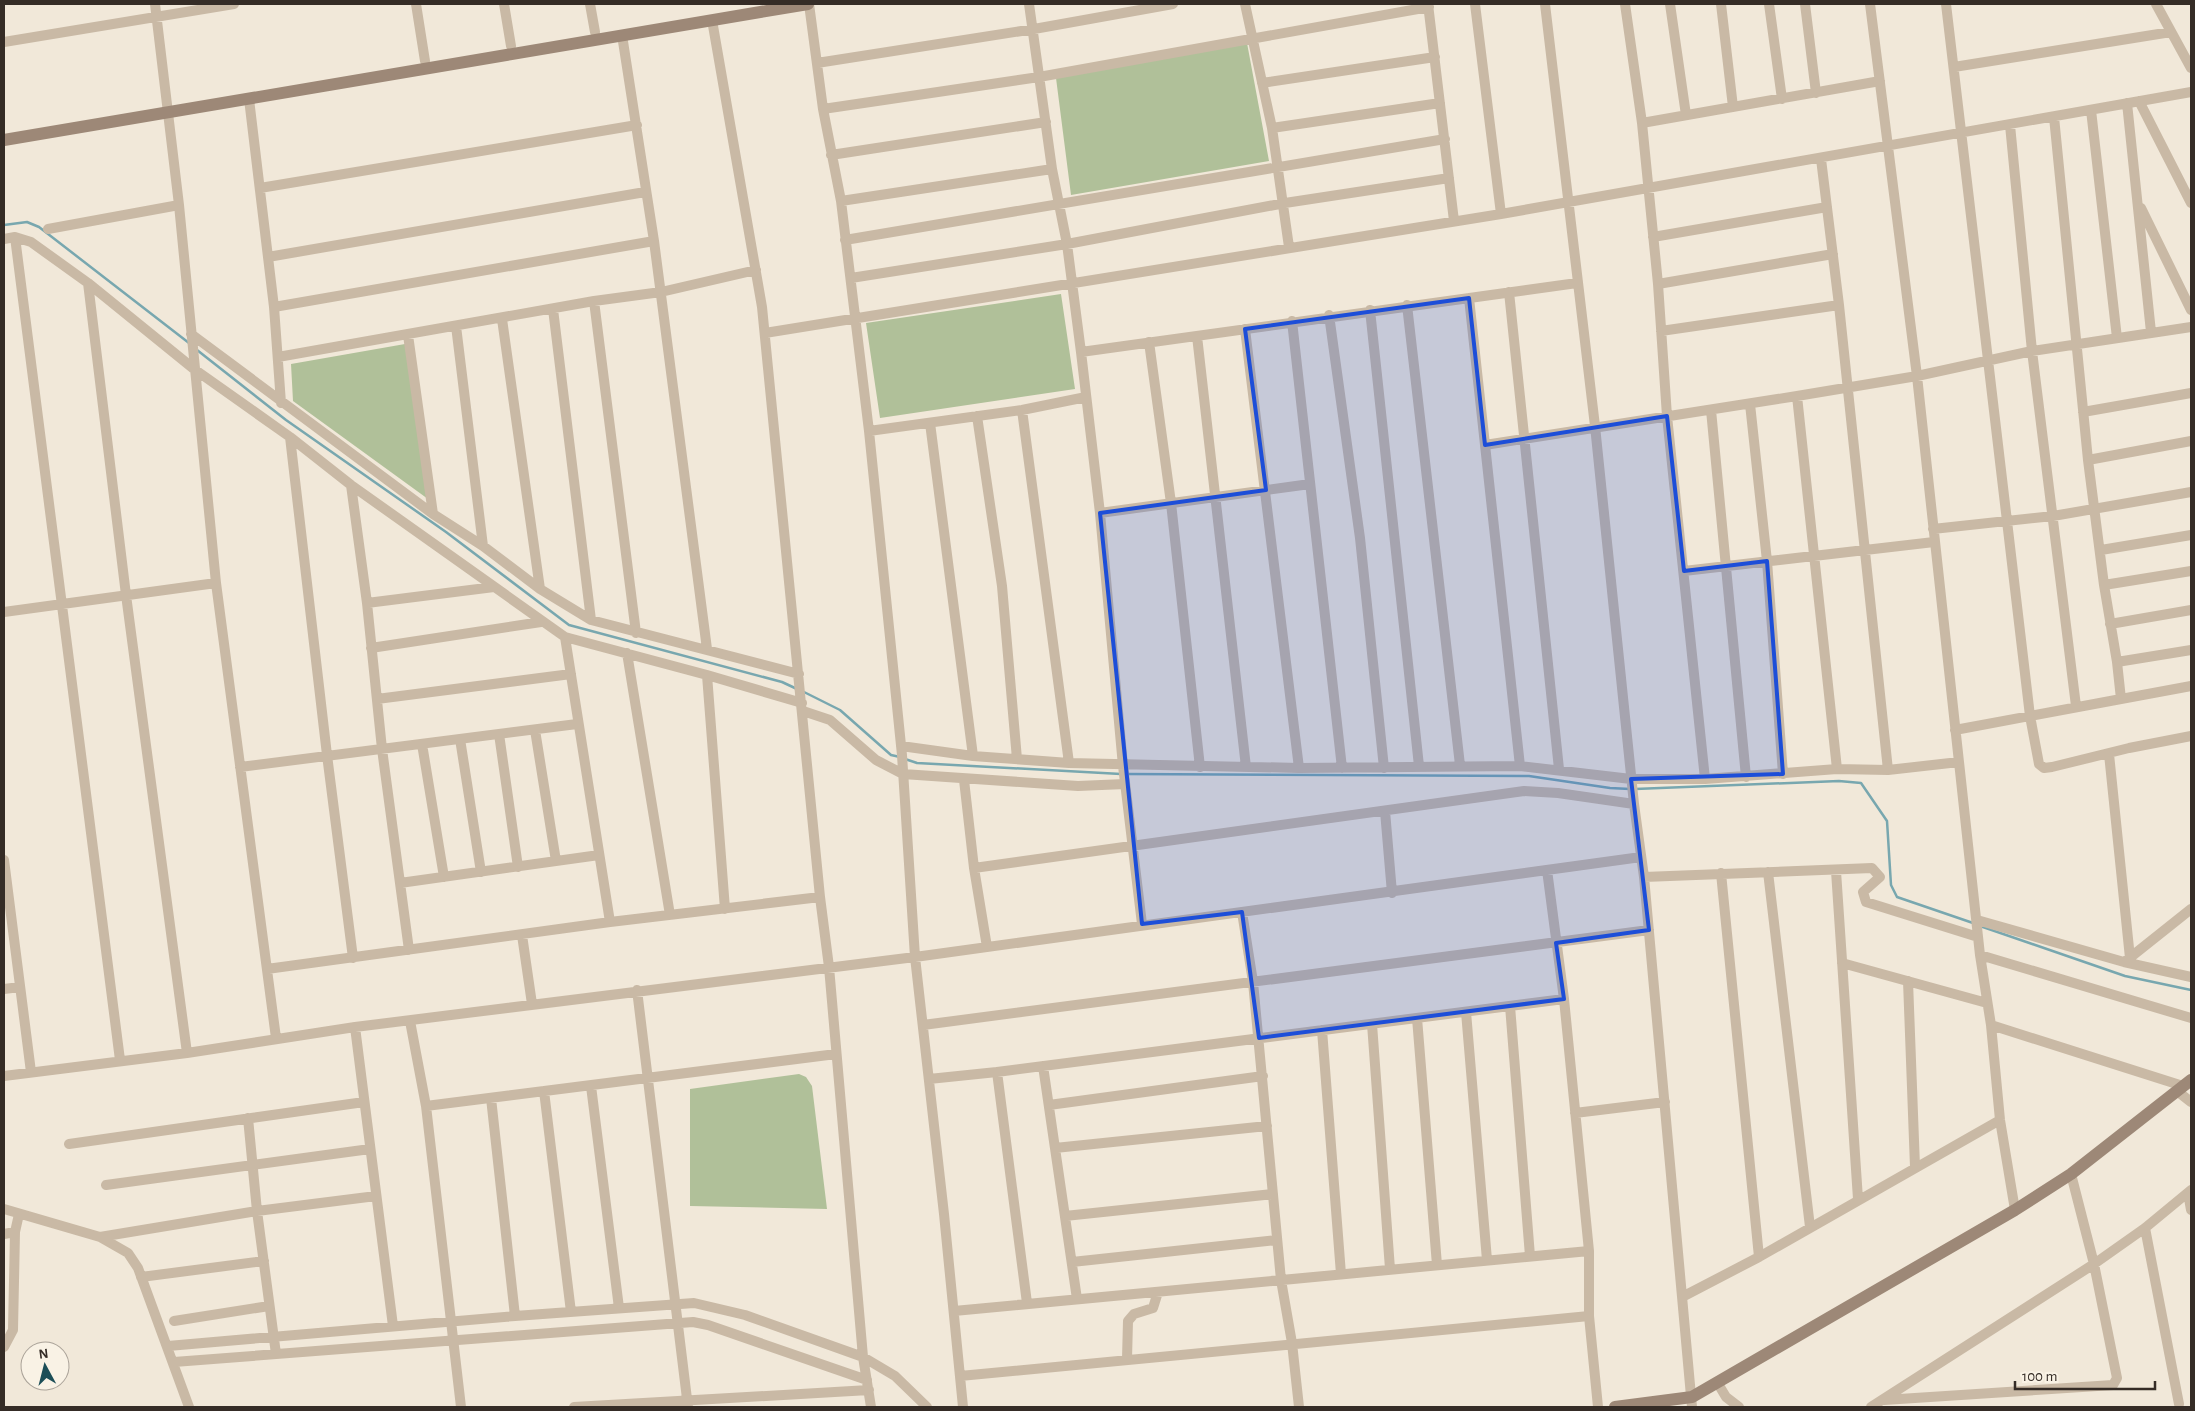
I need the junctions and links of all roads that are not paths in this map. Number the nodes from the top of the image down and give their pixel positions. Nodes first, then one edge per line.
1 (155, 4) edge
2 (234, 4) edge
3 (416, 4) edge
4 (504, 4) edge
5 (590, 4) edge
6 (764, 4) edge
7 (809, 4) edge
8 (1030, 4) edge
9 (1173, 4) edge
10 (1245, 4) edge
11 (1475, 4) edge
12 (1545, 4) edge
13 (1625, 4) edge
14 (1670, 4) edge
15 (1721, 4) edge
16 (1770, 4) edge
17 (1805, 4) edge
18 (1870, 4) edge
19 (1946, 4) edge
20 (2156, 4) edge
21 (1429, 6) edge
22 (156, 17) junction
23 (712, 20) junction
24 (1034, 29) junction
25 (595, 32) junction
26 (2171, 32) junction
27 (622, 36) junction
28 (1252, 38) junction
29 (4, 42) edge
30 (511, 46) junction
31 (1435, 56) junction
32 (425, 61) junction
33 (817, 64) junction
34 (1954, 67) junction
35 (2191, 68) edge
36 (1039, 77) junction
37 (1880, 81) junction
38 (1262, 83) junction
39 (2191, 92) edge
40 (1816, 93) junction
41 (1782, 98) junction
42 (249, 99) junction
43 (2139, 101) junction
44 (1440, 103) junction
45 (2127, 103) junction
46 (1733, 107) junction
47 (166, 109) junction
48 (823, 109) junction
49 (2090, 110) junction
50 (1686, 115) junction
51 (2054, 117) junction
52 (1046, 122) junction
53 (1642, 123) junction
54 (636, 125) junction
55 (2010, 125) junction
56 (1272, 128) junction
57 (4, 132) edge
58 (1962, 134) junction
59 (1445, 139) junction
60 (4, 140) edge
61 (1887, 147) junction
62 (831, 154) junction
63 (1821, 159) junction
64 (1278, 167) junction
65 (1052, 169) junction
66 (1449, 178) junction
67 (260, 188) junction
68 (1648, 189) junction
69 (645, 192) junction
70 (841, 201) junction
71 (2138, 201) junction
72 (1284, 202) junction
73 (1570, 202) junction
74 (2191, 203) edge
75 (179, 205) junction
76 (1060, 205) junction
77 (1827, 207) junction
78 (1501, 214) junction
79 (1454, 221) junction
80 (48, 229) dead end
81 (15, 237) junction
82 (1653, 238) junction
83 (4, 239) edge
84 (846, 240) junction
85 (654, 241) junction
86 (1067, 244) junction
87 (1290, 247) junction
88 (1833, 254) junction
89 (268, 258) junction
90 (756, 270) junction
91 (851, 278) junction
92 (1072, 282) junction
93 (1577, 282) junction
94 (88, 283) junction
95 (1658, 284) junction
96 (660, 292) junction
97 (1509, 292) junction
98 (1469, 298) junction
99 (594, 301) junction
100 (1839, 304) junction
101 (1407, 305) junction
102 (274, 307) junction
103 (552, 309) junction
104 (1370, 310) junction
105 (2191, 310) edge
106 (1329, 315) junction
107 (856, 318) junction
108 (502, 319) junction
109 (1292, 321) junction
110 (456, 326) junction
111 (2191, 327) edge
112 (1245, 329) junction
113 (1661, 331) junction
114 (2151, 332) junction
115 (765, 333) junction
116 (191, 334) junction
117 (408, 335) junction
118 (1197, 336) junction
119 (2117, 338) junction
120 (1149, 342) junction
121 (2075, 344) junction
122 (2032, 351) junction
123 (1081, 352) junction
124 (278, 357) junction
125 (1987, 360) junction
126 (194, 369) junction
127 (1917, 376) junction
128 (1848, 387) junction
129 (2191, 392) edge
130 (1797, 396) junction
131 (1086, 397) junction
132 (281, 403) junction
133 (1750, 404) junction
134 (1022, 410) junction
135 (1711, 410) junction
136 (2083, 412) junction
137 (977, 416) junction
138 (1667, 416) junction
139 (930, 423) junction
140 (1595, 426) junction
141 (869, 431) junction
142 (290, 437) junction
143 (1524, 440) junction
144 (2191, 441) edge
145 (1485, 445) junction
146 (2088, 460) junction
147 (1310, 484) junction
148 (351, 485) junction
149 (1266, 490) junction
150 (2191, 492) edge
151 (1217, 498) junction
152 (1171, 503) junction
153 (2095, 509) junction
154 (1100, 513) junction
155 (433, 514) junction
156 (2053, 516) junction
157 (2006, 521) junction
158 (1933, 529) junction
159 (2191, 535) edge
160 (1934, 542) junction
161 (483, 546) junction
162 (1866, 550) junction
163 (2100, 550) junction
164 (1812, 555) junction
165 (1767, 561) junction
166 (1726, 566) junction
167 (1684, 571) junction
168 (2191, 571) edge
169 (216, 584) junction
170 (2104, 585) junction
171 (494, 587) junction
172 (540, 590) junction
173 (126, 595) junction
174 (368, 603) junction
175 (60, 604) junction
176 (2191, 610) edge
177 (4, 612) edge
178 (591, 620) junction
179 (541, 622) junction
180 (2110, 624) junction
181 (636, 633) junction
182 (565, 637) junction
183 (371, 648) junction
184 (707, 649) junction
185 (2191, 650) edge
186 (627, 653) junction
187 (2117, 662) junction
188 (570, 674) junction
189 (799, 674) junction
190 (707, 675) junction
191 (2191, 686) edge
192 (377, 699) junction
193 (2121, 699) junction
194 (2076, 706) junction
195 (802, 707) junction
196 (2030, 716) junction
197 (577, 724) junction
198 (535, 730) junction
199 (1955, 730) junction
200 (499, 734) junction
201 (2191, 736) edge
202 (460, 739) junction
203 (422, 744) junction
204 (382, 749) junction
205 (901, 751) junction
206 (2109, 754) junction
207 (326, 755) junction
208 (973, 756) junction
209 (1017, 759) junction
210 (1959, 762) junction
211 (1069, 764) junction
212 (1460, 765) junction
213 (1123, 766) junction
214 (1419, 766) junction
215 (1520, 766) junction
216 (240, 767) junction
217 (1200, 767) junction
218 (1246, 767) junction
219 (1300, 768) junction
220 (1342, 768) junction
221 (1384, 768) junction
222 (1559, 769) junction
223 (1837, 769) junction
224 (903, 770) junction
225 (1888, 770) junction
226 (1783, 774) junction
227 (1746, 777) junction
228 (1631, 779) junction
229 (1705, 779) junction
230 (964, 780) junction
231 (1125, 784) junction
232 (1634, 804) junction
233 (1385, 812) junction
234 (1133, 846) junction
235 (599, 855) junction
236 (1641, 857) junction
237 (4, 860) edge
238 (556, 861) junction
239 (518, 867) junction
240 (974, 868) junction
241 (1547, 870) junction
242 (1836, 871) junction
243 (481, 872) junction
244 (1768, 872) junction
245 (1721, 873) junction
246 (444, 877) junction
247 (1644, 877) junction
248 (400, 884) junction
249 (1392, 893) junction
250 (820, 897) junction
251 (725, 909) junction
252 (2191, 909) edge
253 (1242, 912) junction
254 (670, 915) junction
255 (8, 919) edge
256 (1976, 920) junction
257 (610, 922) junction
258 (1142, 924) junction
259 (1649, 930) junction
260 (522, 935) junction
261 (1978, 937) junction
262 (1556, 943) junction
263 (986, 947) junction
264 (409, 950) junction
265 (1980, 955) junction
266 (915, 957) junction
267 (353, 958) junction
268 (2127, 960) junction
269 (1842, 963) junction
270 (829, 968) junction
271 (267, 969) junction
272 (2189, 975) edge
273 (1908, 981) junction
274 (1253, 982) junction
275 (20, 987) junction
276 (4, 990) edge
277 (637, 990) junction
278 (1564, 999) junction
279 (1987, 1002) junction
280 (532, 1004) junction
281 (1510, 1006) junction
282 (1466, 1012) junction
283 (1417, 1018) junction
284 (2191, 1018) edge
285 (410, 1021) junction
286 (1372, 1024) junction
287 (923, 1025) junction
288 (1991, 1025) junction
289 (355, 1027) junction
290 (1322, 1030) junction
291 (276, 1038) junction
292 (1259, 1038) junction
293 (187, 1053) junction
294 (836, 1054) junction
295 (120, 1060) junction
296 (1043, 1066) junction
297 (31, 1072) junction
298 (997, 1072) junction
299 (4, 1076) edge
300 (1263, 1076) junction
301 (647, 1079) junction
302 (929, 1079) junction
303 (591, 1086) junction
304 (2184, 1086) edge
305 (544, 1092) junction
306 (491, 1098) junction
307 (364, 1102) junction
308 (1665, 1102) junction
309 (2191, 1102) edge
310 (1049, 1105) junction
311 (426, 1106) junction
312 (1575, 1113) junction
313 (248, 1118) junction
314 (2000, 1120) junction
315 (1267, 1126) junction
316 (69, 1144) dead end
317 (1056, 1148) junction
318 (370, 1149) junction
319 (254, 1165) junction
320 (1915, 1167) junction
321 (2071, 1174) junction
322 (106, 1185) dead end
323 (2190, 1192) edge
324 (1273, 1194) junction
325 (376, 1196) junction
326 (1858, 1199) junction
327 (4, 1209) edge
328 (2015, 1210) junction
329 (2191, 1210) edge
330 (257, 1212) junction
331 (19, 1214) junction
332 (1066, 1216) junction
333 (1810, 1226) junction
334 (2145, 1228) junction
335 (15, 1232) junction
336 (4, 1234) edge
337 (100, 1237) junction
338 (1277, 1240) junction
339 (1589, 1251) junction
340 (1530, 1256) junction
341 (1759, 1257) junction
342 (1487, 1260) junction
343 (264, 1261) junction
344 (1072, 1262) junction
345 (2094, 1264) junction
346 (1437, 1265) junction
347 (1390, 1269) junction
348 (1342, 1274) junction
349 (141, 1276) junction
350 (1280, 1280) junction
351 (1158, 1292) junction
352 (1684, 1296) junction
353 (1077, 1299) junction
354 (1027, 1303) junction
355 (675, 1304) junction
356 (269, 1306) junction
357 (619, 1308) junction
358 (954, 1311) junction
359 (571, 1312) junction
360 (515, 1316) junction
361 (1589, 1316) junction
362 (174, 1321) dead end
363 (450, 1322) junction
364 (677, 1322) junction
365 (393, 1326) junction
366 (274, 1337) junction
367 (452, 1340) junction
368 (5, 1341) edge
369 (1292, 1343) junction
370 (168, 1346) junction
371 (276, 1354) junction
372 (863, 1357) junction
373 (1127, 1360) junction
374 (174, 1362) junction
375 (960, 1376) junction
376 (1717, 1382) junction
377 (868, 1385) junction
378 (1884, 1400) junction
379 (1692, 1402) edge
380 (688, 1404) edge
381 (2179, 1404) dead end
382 (189, 1407) edge
383 (460, 1407) edge
384 (574, 1407) edge
385 (871, 1407) edge
386 (927, 1407) edge
387 (963, 1407) edge
388 (1299, 1407) edge
389 (1598, 1407) edge
390 (1616, 1407) edge
391 (1739, 1407) edge
392 (1871, 1407) edge

1 - 22 street
2 - 22 street
3 - 32 street
4 - 30 street
5 - 25 street
6 - 25 street
7 - 23 street
7 - 33 street
8 - 24 street
9 - 24 street
10 - 28 street
11 - 78 street
12 - 73 street
13 - 53 street
14 - 50 street
15 - 46 street
16 - 41 street
17 - 40 street
18 - 37 street
19 - 34 street
20 - 26 street
21 - 28 street
21 - 31 street
22 - 29 street
22 - 47 street
23 - 27 street
23 - 90 street
24 - 33 street
24 - 36 street
25 - 30 street
26 - 34 street
26 - 35 street
27 - 42 street
27 - 54 street
28 - 36 street
28 - 38 street
30 - 32 street
31 - 38 street
31 - 44 street
32 - 47 street
33 - 48 street
34 - 58 street
36 - 48 street
36 - 52 street
37 - 40 street
37 - 61 street
38 - 56 street
39 - 43 street
40 - 41 street
41 - 46 street
42 - 47 street
42 - 67 street
43 - 45 street
43 - 74 street
44 - 56 street
44 - 59 street
45 - 49 street
45 - 71 street
46 - 50 street
47 - 57 street
47 - 60 street
47 - 75 street
48 - 62 street
49 - 51 street
49 - 119 street
50 - 53 street
51 - 55 street
51 - 121 street
52 - 62 street
52 - 65 street
53 - 68 street
54 - 67 street
54 - 69 street
55 - 58 street
55 - 122 street
56 - 64 street
58 - 61 street
58 - 125 street
59 - 64 street
59 - 66 street
61 - 63 street
61 - 127 street
62 - 70 street
63 - 68 street
63 - 77 street
64 - 72 street
64 - 76 street
65 - 70 street
65 - 76 street
66 - 72 street
66 - 79 street
67 - 89 street
68 - 73 street
68 - 82 street
69 - 85 street
69 - 89 street
70 - 84 street
71 - 105 street
71 - 114 street
72 - 86 street
72 - 87 street
73 - 78 street
73 - 93 street
75 - 80 street
75 - 116 street
76 - 84 street
76 - 86 street
77 - 82 street
77 - 88 street
78 - 79 street
79 - 87 street
81 - 83 street
81 - 94 street
81 - 175 street
82 - 95 street
84 - 91 street
85 - 96 street
85 - 102 street
86 - 91 street
86 - 92 street
87 - 92 street
88 - 95 street
88 - 100 street
89 - 102 street
90 - 96 street
90 - 115 street
91 - 107 street
92 - 107 street
92 - 123 street
93 - 97 street
93 - 140 street
94 - 126 street
94 - 173 street
95 - 113 street
96 - 99 street
96 - 184 street
97 - 98 street
97 - 143 street
98 - 101 street
98 - 145 street
99 - 103 street
99 - 181 street
100 - 113 street
100 - 128 street
101 - 104 street
101 - 212 street
102 - 124 street
103 - 108 street
103 - 178 street
104 - 106 street
104 - 214 street
106 - 109 street
106 - 221 street
107 - 115 street
107 - 141 street
108 - 110 street
108 - 172 street
109 - 112 street
109 - 147 street
110 - 117 street
110 - 161 street
111 - 114 street
112 - 118 street
112 - 149 street
113 - 138 street
114 - 119 street
115 - 189 street
116 - 126 street
116 - 132 street
117 - 124 street
117 - 155 street
118 - 120 street
118 - 151 street
119 - 121 street
120 - 123 street
120 - 152 street
121 - 122 street
121 - 136 street
122 - 125 street
122 - 156 street
123 - 131 street
124 - 132 street
125 - 127 street
125 - 157 street
126 - 142 street
126 - 169 street
127 - 128 street
127 - 158 street
128 - 130 street
128 - 162 street
129 - 136 street
130 - 133 street
130 - 164 street
131 - 134 street
131 - 154 street
132 - 155 street
133 - 135 street
133 - 165 street
134 - 137 street
134 - 211 street
135 - 138 street
135 - 166 street
136 - 146 street
137 - 139 street
137 - 209 street
138 - 140 street
138 - 167 street
139 - 141 street
139 - 208 street
140 - 143 street
140 - 228 street
141 - 205 street
142 - 148 street
142 - 207 street
143 - 145 street
143 - 222 street
144 - 146 street
145 - 215 street
146 - 153 street
147 - 149 street
147 - 220 street
148 - 171 street
148 - 174 street
149 - 151 street
149 - 219 street
150 - 153 street
151 - 152 street
151 - 218 street
152 - 154 street
152 - 217 street
153 - 156 street
153 - 163 street
154 - 213 street
155 - 161 street
156 - 157 street
156 - 194 street
157 - 158 street
157 - 196 street
158 - 160 street
159 - 163 street
160 - 162 street
160 - 199 street
161 - 172 street
162 - 164 street
162 - 225 street
163 - 170 street
164 - 165 street
164 - 223 street
165 - 166 street
165 - 226 street
166 - 167 street
166 - 227 street
167 - 229 street
168 - 170 street
169 - 173 street
169 - 216 street
170 - 180 street
171 - 174 street
171 - 179 street
172 - 178 street
173 - 175 street
173 - 293 street
174 - 183 street
175 - 177 street
175 - 295 street
176 - 180 street
178 - 181 street
179 - 182 street
179 - 183 street
180 - 187 street
181 - 184 street
182 - 186 street
182 - 188 street
183 - 192 street
184 - 189 street
185 - 187 street
186 - 190 street
186 - 254 street
187 - 193 street
188 - 192 street
188 - 197 street
189 - 195 street
190 - 195 street
190 - 251 street
191 - 193 street
192 - 204 street
193 - 194 street
194 - 196 street
195 - 224 street
195 - 250 street
196 - 199 street
196 - 206 street
197 - 198 street
197 - 235 street
198 - 200 street
198 - 238 street
199 - 210 street
200 - 202 street
200 - 239 street
201 - 206 street
202 - 203 street
202 - 243 street
203 - 204 street
203 - 246 street
204 - 207 street
204 - 248 street
205 - 208 street
205 - 224 street
206 - 268 street
207 - 216 street
207 - 267 street
208 - 209 street
209 - 211 street
210 - 225 street
210 - 256 street
211 - 213 street
212 - 214 street
212 - 215 street
213 - 217 street
213 - 231 street
214 - 221 street
215 - 222 street
216 - 271 street
217 - 218 street
218 - 219 street
219 - 220 street
220 - 221 street
222 - 228 street
223 - 225 street
223 - 226 street
224 - 230 street
224 - 266 street
226 - 227 street
227 - 229 street
228 - 229 street
228 - 232 street
230 - 231 street
230 - 240 street
231 - 234 street
232 - 233 street
232 - 236 street
233 - 234 street
233 - 249 street
234 - 240 street
234 - 258 street
235 - 238 street
235 - 257 street
236 - 241 street
236 - 247 street
237 - 255 street
238 - 239 street
239 - 243 street
240 - 263 street
241 - 249 street
241 - 262 street
242 - 244 street
242 - 261 street
242 - 269 street
243 - 246 street
244 - 245 street
244 - 333 street
245 - 247 street
245 - 341 street
246 - 248 street
247 - 259 street
248 - 264 street
249 - 253 street
250 - 251 street
250 - 270 street
251 - 254 street
252 - 268 street
253 - 258 street
253 - 274 street
254 - 257 street
255 - 275 street
256 - 261 street
256 - 268 street
257 - 260 street
258 - 263 street
259 - 262 street
259 - 308 street
260 - 264 street
260 - 280 street
261 - 265 street
262 - 274 street
262 - 278 street
263 - 266 street
264 - 267 street
265 - 279 street
265 - 284 street
266 - 270 street
266 - 287 street
267 - 271 street
268 - 272 street
269 - 273 street
269 - 326 street
270 - 277 street
270 - 294 street
271 - 291 street
273 - 279 street
273 - 320 street
274 - 287 street
274 - 292 street
275 - 276 street
275 - 297 street
277 - 280 street
277 - 301 street
278 - 281 street
278 - 312 street
279 - 288 street
280 - 285 street
281 - 282 street
281 - 340 street
282 - 283 street
282 - 342 street
283 - 286 street
283 - 346 street
285 - 289 street
285 - 311 street
286 - 290 street
286 - 347 street
287 - 302 street
288 - 304 street
288 - 314 street
289 - 291 street
289 - 307 street
290 - 292 street
290 - 348 street
291 - 293 street
292 - 296 street
292 - 300 street
293 - 295 street
294 - 301 street
294 - 372 street
295 - 297 street
296 - 298 street
296 - 310 street
297 - 299 street
298 - 302 street
298 - 354 street
300 - 310 street
300 - 315 street
301 - 303 street
301 - 355 street
302 - 358 street
303 - 305 street
303 - 357 street
304 - 309 street
304 - 321 street
305 - 306 street
305 - 359 street
306 - 311 street
306 - 360 street
307 - 313 street
307 - 318 street
308 - 312 street
308 - 352 street
310 - 317 street
311 - 363 street
312 - 339 street
313 - 316 street
313 - 319 street
314 - 320 street
314 - 328 street
315 - 317 street
315 - 324 street
317 - 332 street
318 - 319 street
318 - 325 street
319 - 322 street
319 - 330 street
320 - 326 street
321 - 328 street
321 - 345 street
323 - 329 street
323 - 334 street
324 - 332 street
324 - 338 street
325 - 330 street
325 - 365 street
326 - 333 street
327 - 331 street
328 - 376 street
330 - 337 street
330 - 343 street
331 - 335 street
331 - 337 street
332 - 344 street
333 - 341 street
334 - 345 street
334 - 381 street
335 - 336 street
335 - 368 street
337 - 349 street
338 - 344 street
338 - 350 street
339 - 340 street
339 - 361 street
340 - 342 street
341 - 352 street
342 - 346 street
343 - 349 street
343 - 356 street
344 - 353 street
345 - 378 street
345 - 378 street
346 - 347 street
347 - 348 street
348 - 350 street
349 - 370 street
350 - 351 street
350 - 369 street
351 - 353 street
351 - 373 street
352 - 379 street
353 - 354 street
354 - 358 street
355 - 357 street
355 - 364 street
355 - 372 street
356 - 362 street
356 - 366 street
357 - 359 street
358 - 375 street
359 - 360 street
360 - 363 street
361 - 369 street
361 - 389 street
363 - 365 street
363 - 367 street
364 - 367 street
364 - 377 street
364 - 380 street
365 - 366 street
366 - 370 street
366 - 371 street
367 - 371 street
367 - 383 street
369 - 373 street
369 - 388 street
370 - 374 street
371 - 374 street
372 - 377 street
372 - 386 street
373 - 375 street
374 - 382 street
375 - 387 street
376 - 379 street
376 - 391 street
377 - 380 street
377 - 385 street
378 - 392 street
379 - 390 street
380 - 384 street

